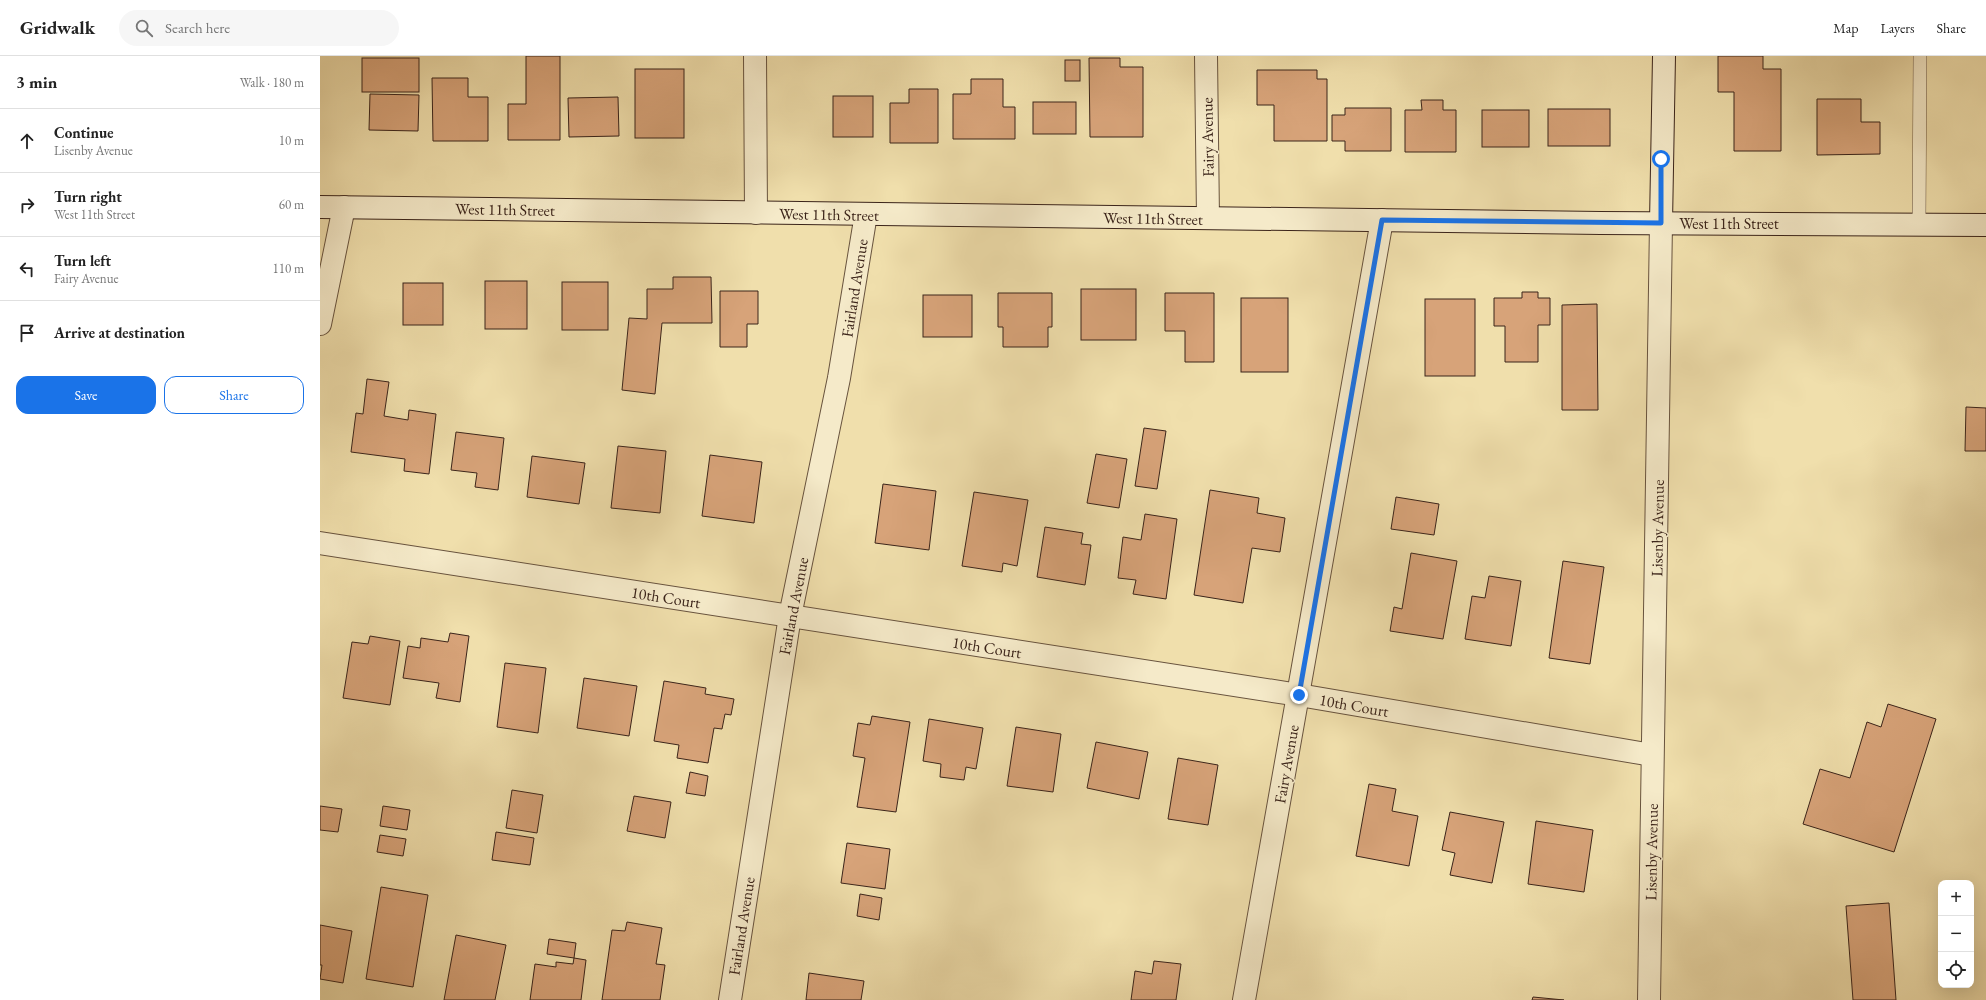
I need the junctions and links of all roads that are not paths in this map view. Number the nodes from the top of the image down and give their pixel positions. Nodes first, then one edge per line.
1 (755, 56) edge
2 (1206, 56) edge
3 (1664, 56) edge
4 (1920, 56) edge
5 (320, 207) edge
6 (344, 207) junction
7 (756, 213) junction
8 (866, 214) junction
9 (1208, 218) junction
10 (1382, 220) junction
11 (1661, 223) junction
12 (1919, 225) junction
13 (1986, 225) edge
14 (320, 324) edge
15 (320, 543) edge
16 (790, 616) junction
17 (1299, 695) junction
18 (1652, 755) junction
19 (730, 1000) edge
20 (1244, 1000) edge
21 (1649, 1000) edge

1 - 7 street
2 - 9 street, Fairy Avenue
3 - 11 street, Lisenby Avenue
4 - 12 lane
5 - 6 street, West 11th Street
6 - 7 street, West 11th Street
6 - 14 street
7 - 8 street, West 11th Street
8 - 9 street, West 11th Street
8 - 16 street, Fairland Avenue
9 - 10 street, West 11th Street
10 - 11 street, West 11th Street
10 - 17 street, Fairy Avenue
11 - 12 street, West 11th Street
11 - 18 street, Lisenby Avenue
12 - 13 street, West 11th Street
15 - 16 street, 10th Court
16 - 17 street, 10th Court
16 - 19 street, Fairland Avenue
17 - 18 street, 10th Court
17 - 20 street, Fairy Avenue
18 - 21 street, Lisenby Avenue

